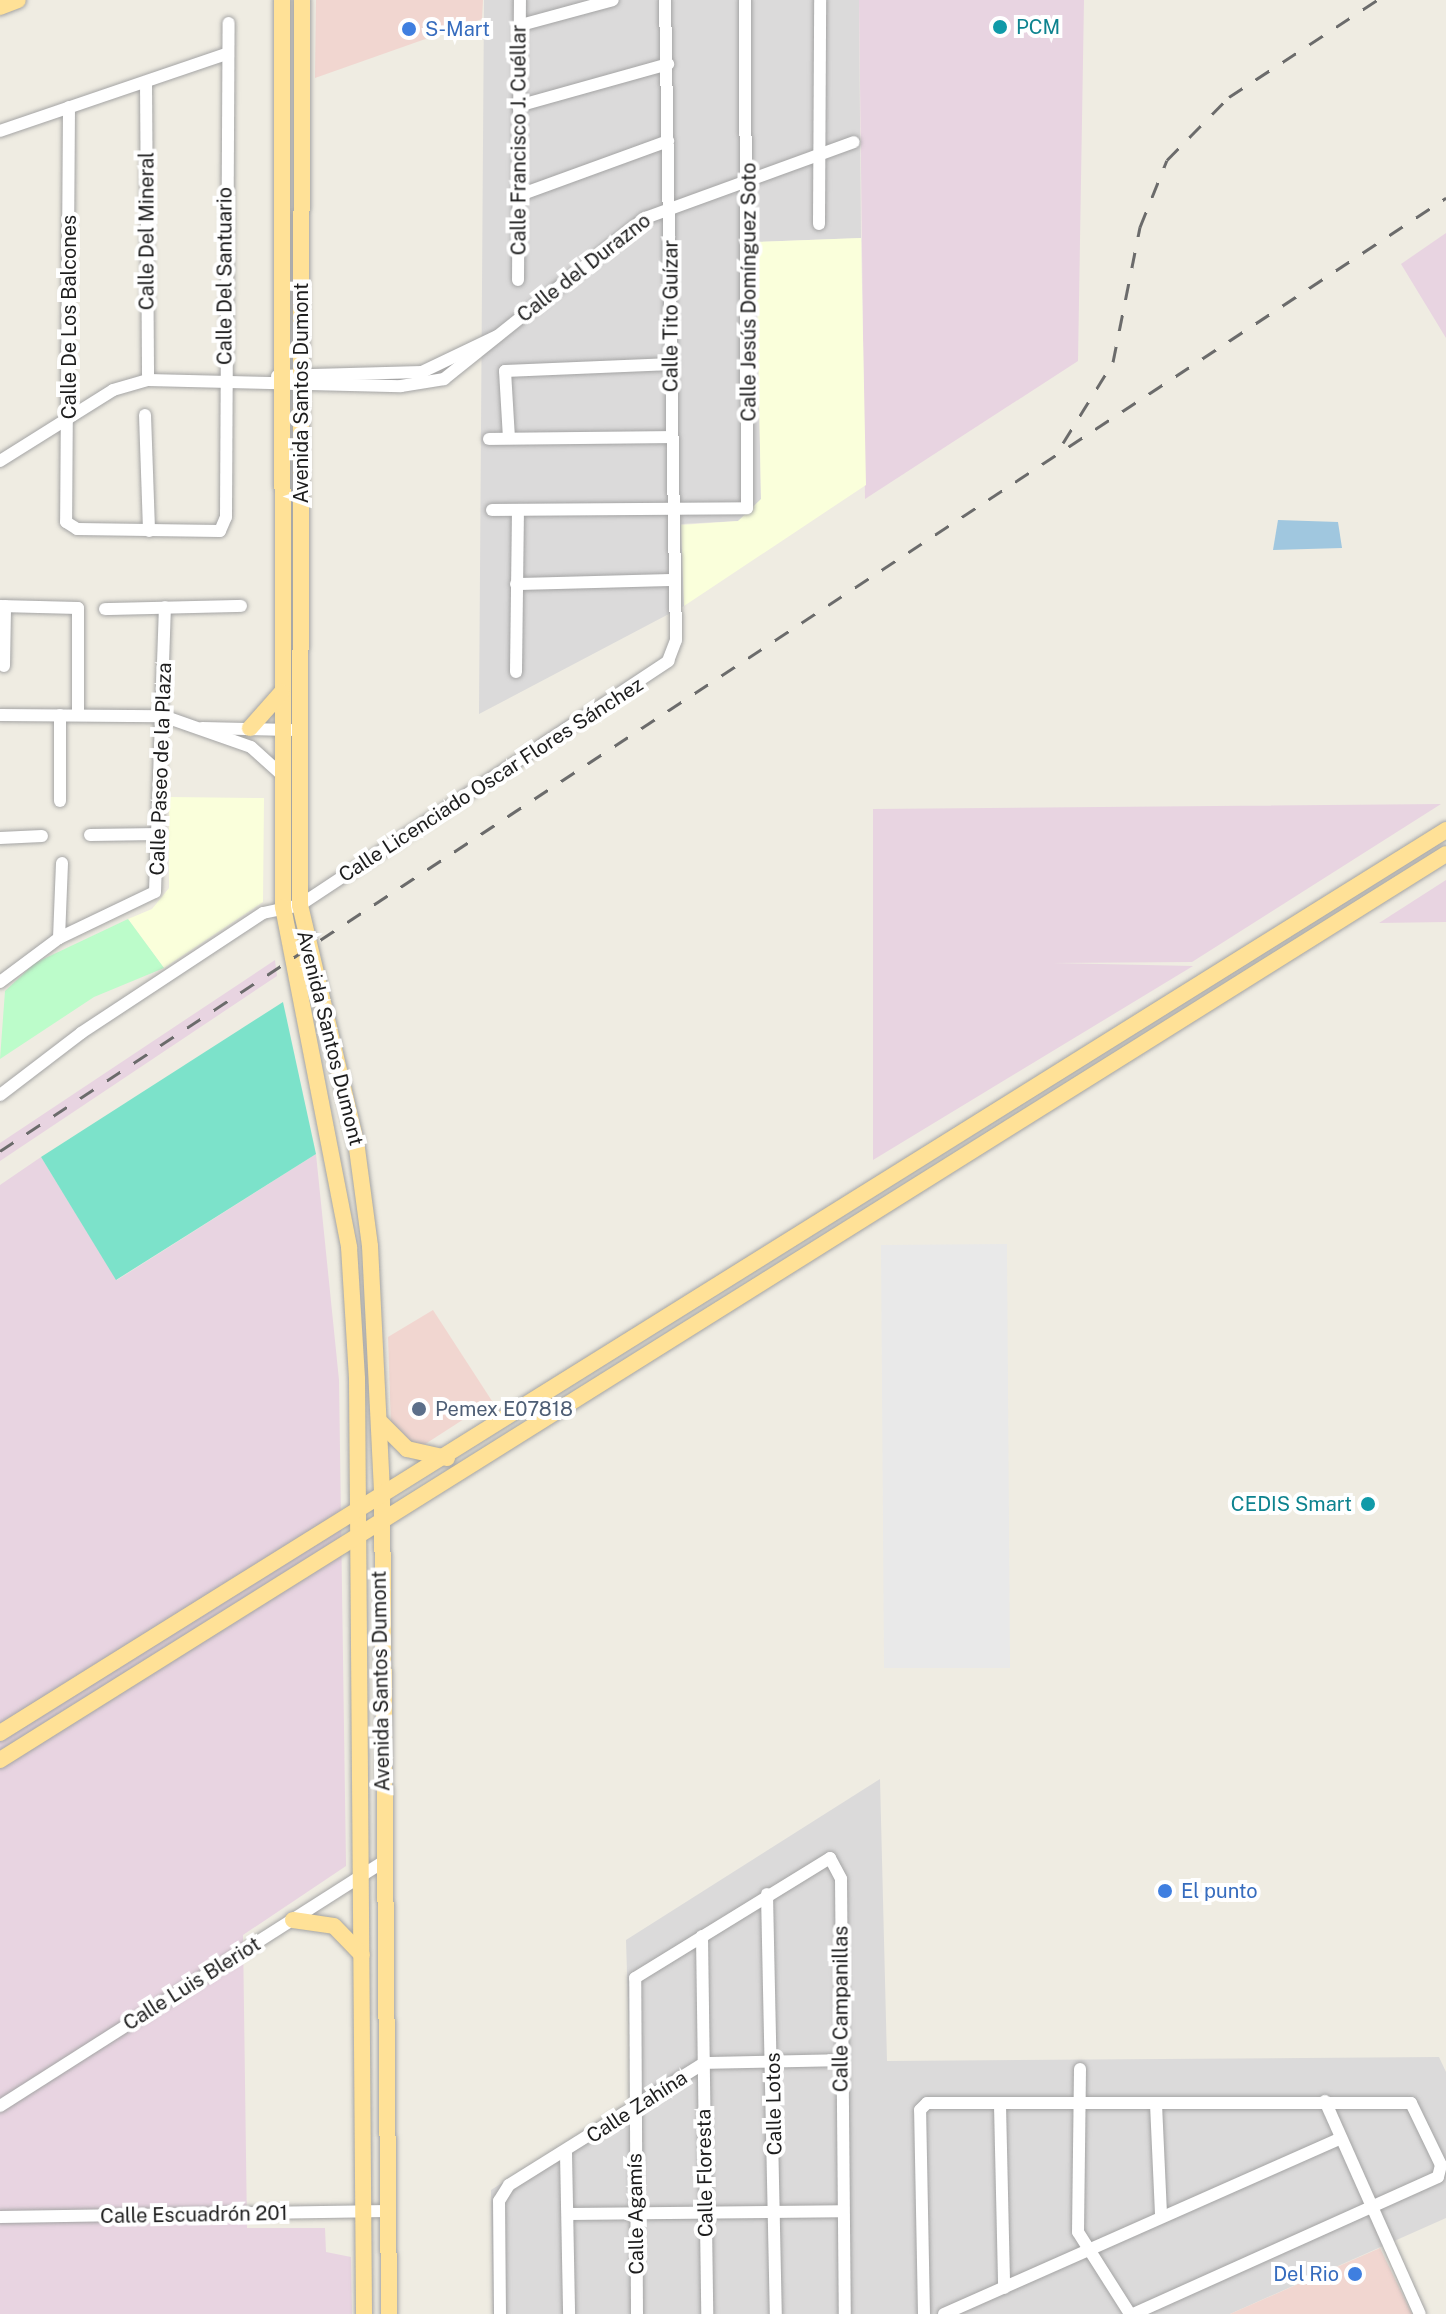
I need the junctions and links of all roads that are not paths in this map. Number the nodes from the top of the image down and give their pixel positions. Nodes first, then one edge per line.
1 (18, 0) edge
2 (282, 0) edge
3 (302, 0) edge
4 (520, 0) edge
5 (613, 0) edge
6 (665, 0) edge
7 (745, 0) edge
8 (820, 0) edge
9 (0, 7) edge
10 (229, 23) dead end
11 (521, 25) junction
12 (226, 54) junction
13 (668, 64) junction
14 (146, 82) junction
15 (518, 106) junction
16 (69, 107) junction
17 (0, 131) edge
18 (668, 141) junction
19 (854, 142) dead end
20 (823, 154) junction
21 (750, 180) junction
22 (517, 196) junction
23 (672, 207) junction
24 (819, 224) dead end
25 (518, 280) dead end
26 (486, 345) junction
27 (672, 364) junction
28 (505, 371) junction
29 (148, 380) junction
30 (225, 380) junction
31 (276, 380) junction
32 (300, 380) junction
33 (69, 415) junction
34 (145, 415) dead end
35 (671, 437) junction
36 (509, 438) junction
37 (489, 439) dead end
38 (0, 461) edge
39 (492, 510) dead end
40 (518, 511) junction
41 (673, 512) junction
42 (149, 531) junction
43 (674, 580) junction
44 (516, 584) junction
45 (3, 606) edge
46 (241, 606) dead end
47 (165, 607) junction
48 (105, 609) dead end
49 (676, 631) joint
50 (4, 666) dead end
51 (516, 672) dead end
52 (283, 691) junction
53 (0, 715) edge
54 (60, 715) junction
55 (78, 715) junction
56 (163, 716) junction
57 (202, 728) junction
58 (250, 728) junction
59 (282, 730) junction
60 (303, 731) junction
61 (282, 775) junction
62 (60, 801) dead end
63 (1446, 830) edge
64 (159, 834) junction
65 (90, 835) dead end
66 (42, 836) dead end
67 (0, 838) edge
68 (1417, 849) junction
69 (1446, 854) edge
70 (62, 863) dead end
71 (1429, 865) junction
72 (292, 906) junction
73 (59, 938) junction
74 (0, 982) edge
75 (0, 1095) edge
76 (381, 1423) junction
77 (447, 1458) junction
78 (382, 1492) junction
79 (362, 1505) junction
80 (379, 1520) junction
81 (361, 1530) junction
82 (360, 1638) junction
83 (379, 1639) junction
84 (0, 1733) edge
85 (0, 1760) edge
86 (383, 1862) junction
87 (360, 1874) junction
88 (767, 1894) junction
89 (293, 1920) junction
90 (702, 1936) junction
91 (362, 1955) junction
92 (639, 1973) joint
93 (842, 2060) junction
94 (774, 2062) junction
95 (704, 2063) junction
96 (1080, 2069) dead end
97 (1325, 2101) junction
98 (1075, 2102) junction
99 (1156, 2104) junction
100 (1000, 2105) junction
101 (0, 2106) edge
102 (634, 2108) junction
103 (1341, 2138) junction
104 (566, 2153) junction
105 (1373, 2208) junction
106 (387, 2211) junction
107 (776, 2211) junction
108 (842, 2211) junction
109 (635, 2212) junction
110 (363, 2213) junction
111 (706, 2213) junction
112 (569, 2214) junction
113 (1161, 2214) junction
114 (0, 2217) edge
115 (1086, 2249) junction
116 (1004, 2288) junction
117 (364, 2314) edge
118 (389, 2314) edge
119 (500, 2314) edge
120 (569, 2314) edge
121 (637, 2314) edge
122 (707, 2314) edge
123 (776, 2314) edge
124 (845, 2314) edge
125 (924, 2314) edge
126 (944, 2314) edge
127 (1131, 2314) edge
128 (1420, 2314) edge

1 - 9 main road
2 - 31 main road, Avenida Santos Dumont
3 - 32 main road, Avenida Santos Dumont
4 - 11 street, Calle Francisco J. Cuéllar
5 - 11 street
6 - 13 street, Calle Tito Guízar
7 - 21 street, Calle Jesús Domínguez Soto
8 - 20 street
10 - 12 street, Calle Del Santuario
11 - 15 street, Calle Francisco J. Cuéllar
12 - 14 street
12 - 30 street, Calle Del Santuario
13 - 15 street
13 - 18 street, Calle Tito Guízar
14 - 16 street
14 - 29 street, Calle Del Mineral
15 - 22 street, Calle Francisco J. Cuéllar
16 - 17 street
16 - 33 street, Calle De Los Balcones
18 - 22 street
18 - 23 street, Calle Tito Guízar
19 - 20 street, Calle del Durazno
20 - 21 street, Calle del Durazno
20 - 24 street
21 - 23 street, Calle del Durazno
21 - 41 street, Calle Jesús Domínguez Soto
22 - 25 street, Calle Francisco J. Cuéllar
23 - 26 street, Calle del Durazno
23 - 27 street, Calle Tito Guízar
26 - 28 street
26 - 32 street, Calle del Durazno
27 - 28 street
27 - 35 street, Calle Tito Guízar
28 - 36 street
29 - 30 street, Calle del Durazno
29 - 33 street, Calle del Durazno
30 - 31 street, Calle del Durazno
30 - 42 street, Calle Del Santuario
31 - 32 street, Calle del Durazno
31 - 52 main road, Avenida Santos Dumont
32 - 60 main road, Avenida Santos Dumont
33 - 38 street, Calle del Durazno
33 - 42 street, Calle De Los Balcones
34 - 42 street
35 - 36 street
35 - 41 street, Calle Tito Guízar
36 - 37 street
39 - 40 street, Calle Jesús Domínguez Soto
40 - 41 street, Calle Jesús Domínguez Soto
40 - 44 street
41 - 43 street, Calle Tito Guízar
43 - 44 street
43 - 49 street, Calle Tito Guízar
44 - 51 street
45 - 50 street
45 - 55 street
46 - 47 street
47 - 48 street
47 - 56 street, Calle Paseo de la Plaza
49 - 72 street, Calle Licenciado Oscar Flores Sánchez
52 - 58 main road
52 - 59 main road, Avenida Santos Dumont
53 - 54 street
54 - 55 street
54 - 62 street
55 - 56 street
56 - 57 street
56 - 64 street, Calle Paseo de la Plaza
57 - 58 street
57 - 61 street
58 - 59 street
59 - 60 street
59 - 61 main road, Avenida Santos Dumont
60 - 72 main road, Avenida Santos Dumont
61 - 72 main road, Avenida Santos Dumont
63 - 68 main road
64 - 65 street
64 - 73 street, Calle Paseo de la Plaza
66 - 67 street
68 - 71 main road
68 - 77 main road
69 - 71 main road
70 - 73 street
71 - 80 main road
72 - 75 street, Calle Licenciado Oscar Flores Sánchez
72 - 76 main road, Avenida Santos Dumont
72 - 79 main road, Avenida Santos Dumont
73 - 74 street, Calle Paseo de la Plaza
76 - 77 main road
76 - 78 main road, Avenida Santos Dumont
77 - 78 main road
78 - 79 main road
78 - 80 main road, Avenida Santos Dumont
79 - 81 main road, Avenida Santos Dumont
79 - 84 main road
80 - 81 main road
80 - 83 main road, Avenida Santos Dumont
81 - 82 main road, Avenida Santos Dumont
81 - 85 main road
82 - 83 main road
82 - 87 main road, Avenida Santos Dumont
83 - 86 main road, Avenida Santos Dumont
86 - 87 street, Calle Luis Bleriot
86 - 106 main road, Avenida Santos Dumont
87 - 89 street, Calle Luis Bleriot
87 - 91 main road, Avenida Santos Dumont
88 - 90 street, Calle Campanillas
88 - 93 street, Calle Campanillas
88 - 94 street, Calle Lotos
89 - 91 main road
89 - 101 street, Calle Luis Bleriot
90 - 92 street, Calle Campanillas
90 - 95 street, Calle Floresta
91 - 110 main road, Avenida Santos Dumont
92 - 102 street, Calle Agamís
93 - 94 street, Calle Zahína
93 - 108 street, Calle Campanillas
94 - 95 street, Calle Zahína
94 - 107 street, Calle Lotos
95 - 102 street, Calle Zahína
95 - 111 street, Calle Floresta
96 - 98 street
97 - 99 street
97 - 103 street
97 - 105 street
98 - 99 street
98 - 100 street
98 - 115 street
99 - 113 street
100 - 116 street
100 - 125 street
102 - 104 street, Calle Zahína
102 - 109 street, Calle Agamís
103 - 105 street
103 - 113 street
104 - 112 street
104 - 119 street, Calle Zahína
105 - 127 street
105 - 128 street
106 - 110 street, Calle Escuadrón 201
106 - 118 main road, Avenida Santos Dumont
107 - 108 street
107 - 111 street
107 - 123 street, Calle Lotos
108 - 124 street, Calle Campanillas
109 - 111 street
109 - 112 street
109 - 121 street, Calle Agamís
110 - 114 street, Calle Escuadrón 201
110 - 117 main road, Avenida Santos Dumont
111 - 122 street, Calle Floresta
112 - 120 street
113 - 115 street
115 - 116 street
115 - 127 street
116 - 126 street

